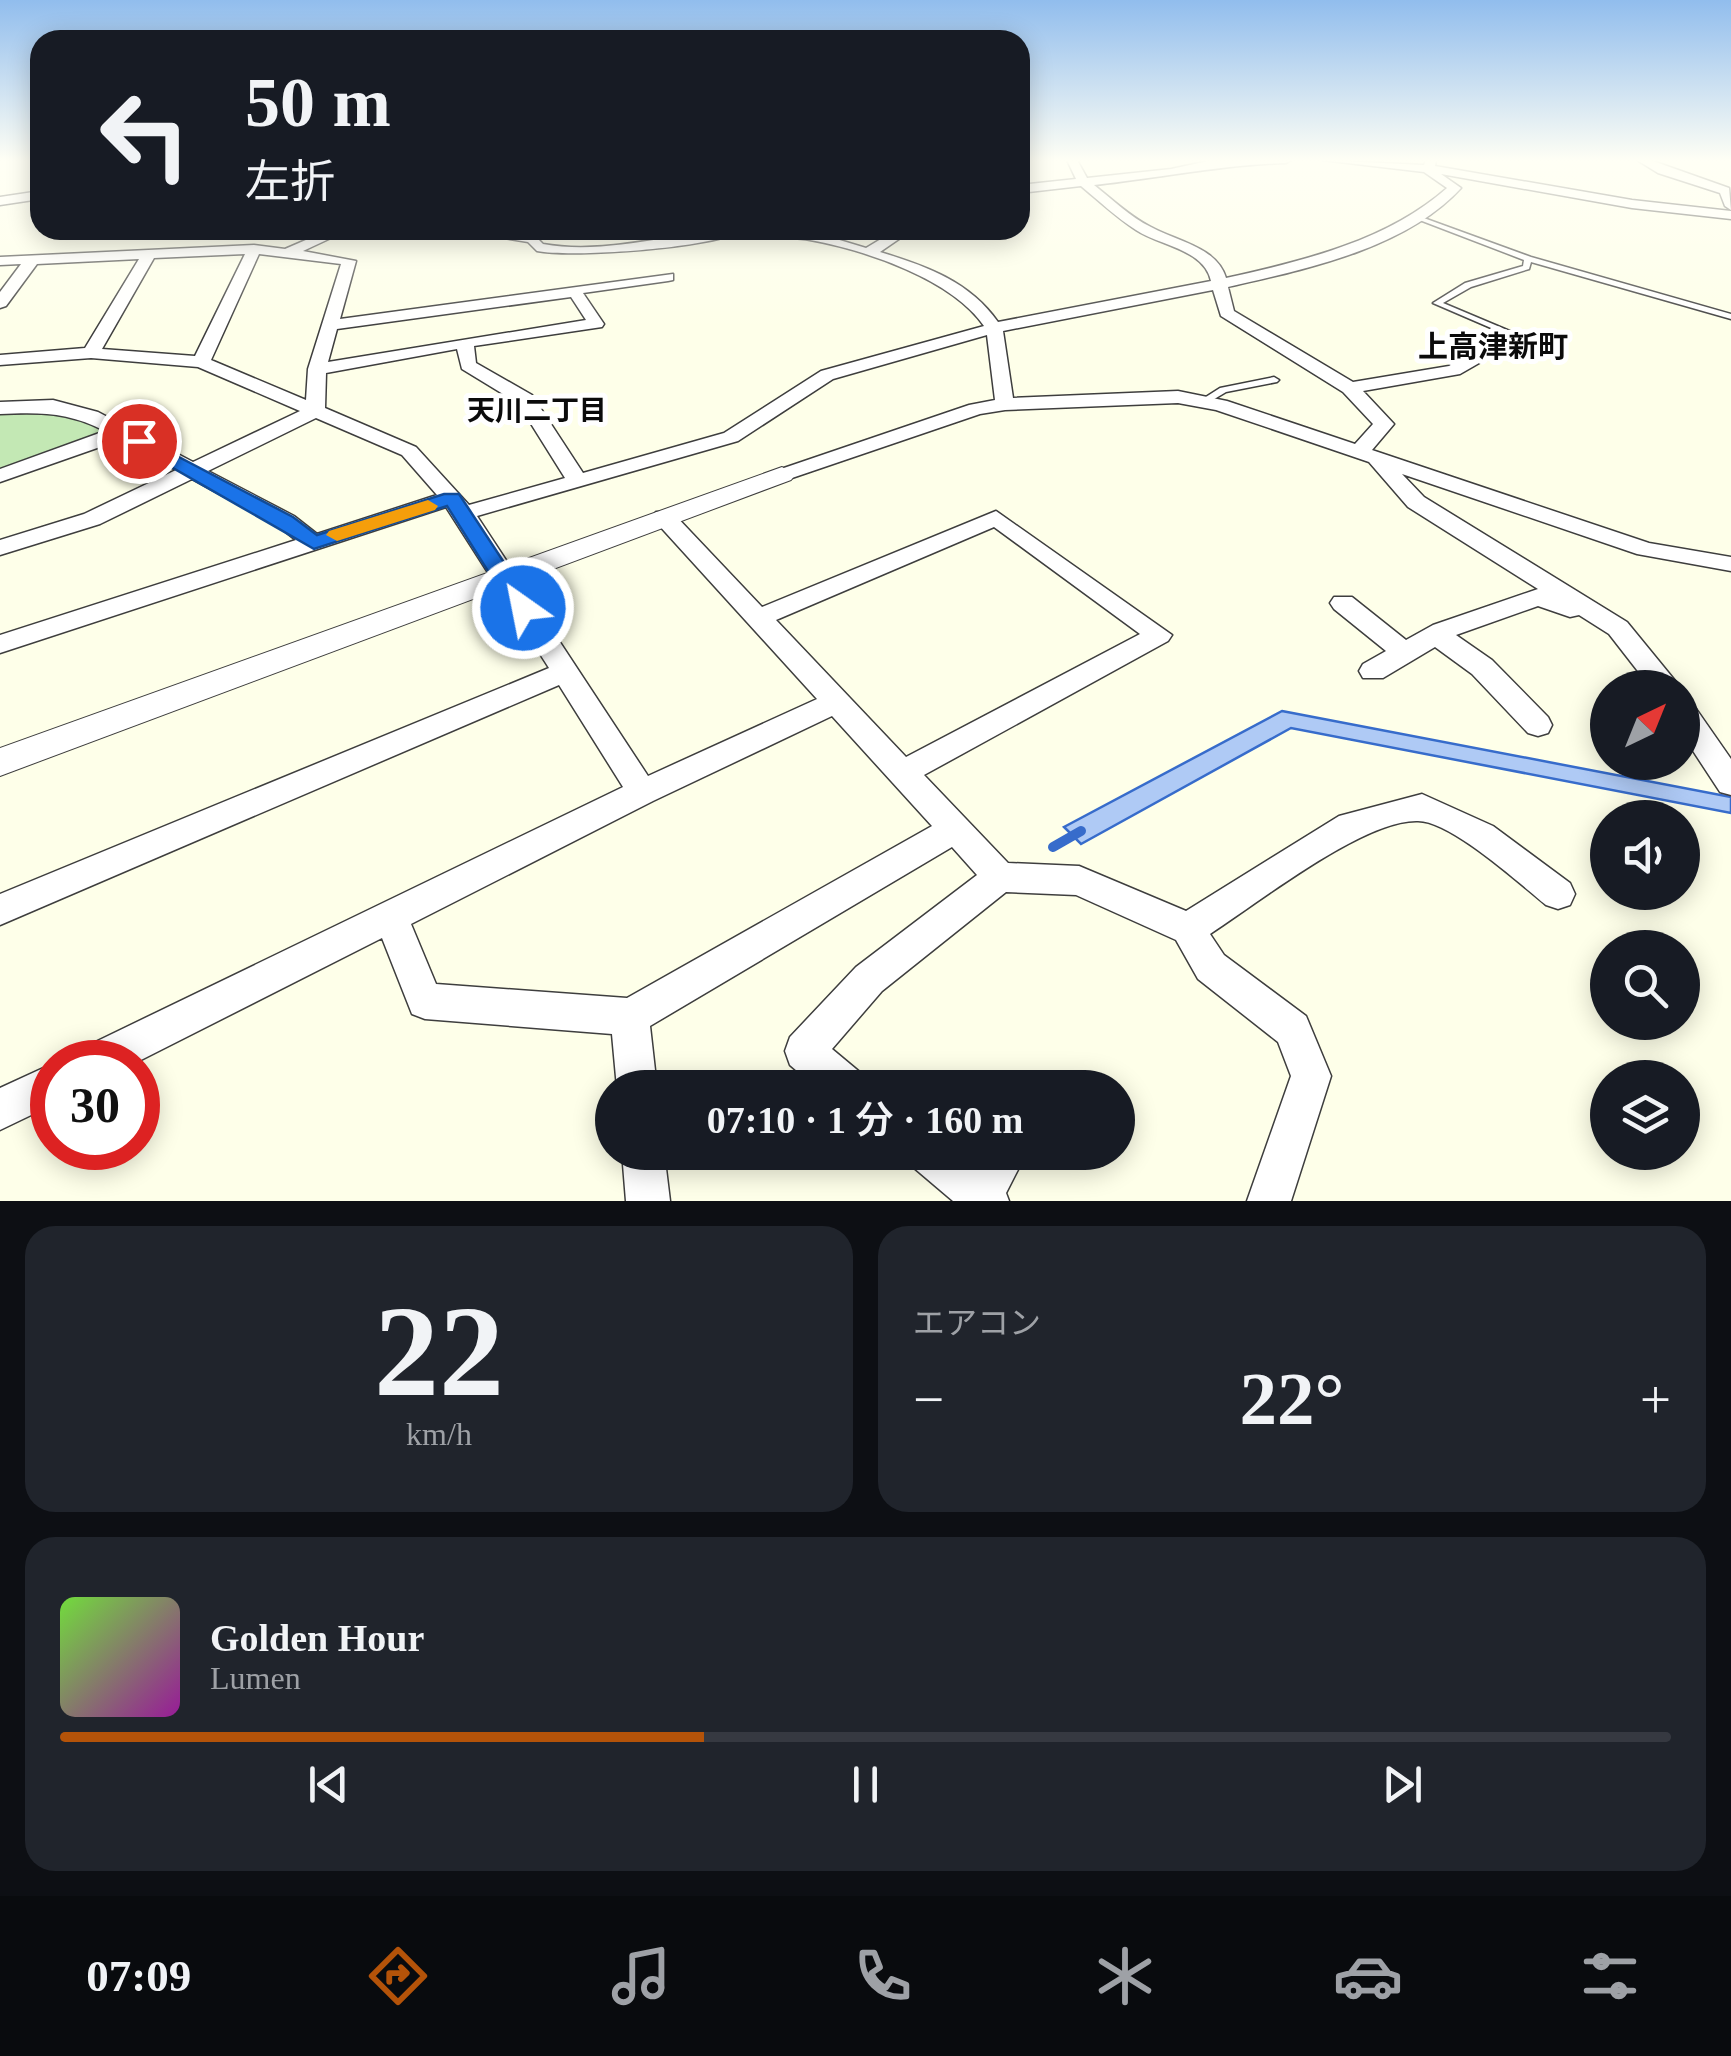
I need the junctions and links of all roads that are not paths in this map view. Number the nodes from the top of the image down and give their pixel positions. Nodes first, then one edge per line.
1 (1126, 216) edge
2 (1423, 216) edge
3 (1419, 218) junction
4 (317, 240) edge
5 (534, 240) edge
6 (660, 240) edge
7 (826, 240) edge
8 (889, 240) edge
9 (254, 249) junction
10 (288, 252) junction
11 (150, 253) junction
12 (868, 253) junction
13 (1528, 259) junction
14 (33, 260) junction
15 (0, 262) edge
16 (668, 277) dead end
17 (1221, 282) junction
18 (574, 291) junction
19 (0, 302) edge
20 (1731, 317) edge
21 (328, 325) junction
22 (994, 328) junction
23 (1514, 335) joint
24 (465, 342) junction
25 (91, 353) junction
26 (0, 360) edge
27 (202, 362) junction
28 (317, 369) junction
29 (1274, 380) dead end
30 (1350, 388) junction
31 (1203, 402) junction
32 (1005, 404) junction
33 (0, 408) edge
34 (315, 411) junction
35 (122, 432) junction
36 (1368, 455) junction
37 (195, 471) junction
38 (782, 475) joint
39 (0, 476) edge
40 (580, 482) junction
41 (458, 506) junction
42 (664, 517) junction
43 (314, 542) junction
44 (0, 548) edge
45 (1731, 564) edge
46 (502, 577) junction
47 (1342, 603) dead end
48 (758, 618) junction
49 (1618, 628) junction
50 (1437, 635) junction
51 (0, 644) edge
52 (1405, 653) junction
53 (1653, 670) edge
54 (1373, 671) dead end
55 (564, 672) junction
56 (836, 702) junction
57 (1538, 725) dead end
58 (1700, 737) edge
59 (0, 762) edge
60 (902, 772) junction
61 (1731, 784) edge
62 (642, 792) junction
63 (955, 829) junction
64 (1000, 877) junction
65 (1558, 894) dead end
66 (0, 910) edge
67 (391, 918) junction
68 (1188, 929) junction
69 (630, 1017) junction
70 (141, 1040) edge
71 (635, 1070) edge
72 (827, 1070) edge
73 (30, 1095) edge
74 (0, 1110) edge
75 (645, 1170) edge
76 (950, 1170) edge
77 (997, 1170) edge
78 (983, 1198) edge
79 (648, 1201) edge
80 (1269, 1201) edge

1 - 17 street
2 - 3 street
3 - 13 lane
3 - 17 street
4 - 10 street
5 - 6 street
7 - 12 street
8 - 12 street
9 - 10 street
9 - 11 street
9 - 27 street
10 - 21 street
11 - 14 street
11 - 25 street
12 - 22 street
13 - 20 lane
13 - 23 lane
14 - 15 street
14 - 19 street
16 - 18 street
17 - 22 street
17 - 30 street
18 - 21 street
18 - 24 street
21 - 28 street
22 - 32 street
22 - 40 street
23 - 30 street
24 - 28 street
24 - 40 street
25 - 26 street
25 - 27 street
27 - 34 street
28 - 34 street
29 - 31 lane
30 - 36 street
31 - 32 street
31 - 36 street
32 - 38 street
33 - 35 street
34 - 37 street
34 - 41 street
35 - 37 street
35 - 39 street
36 - 45 street
36 - 49 street
37 - 43 street
37 - 44 street
38 - 42 street
40 - 41 street
41 - 43 street
41 - 46 street
42 - 46 street
42 - 48 street
43 - 51 street
46 - 55 street
46 - 59 street
47 - 52 street
48 - 56 street
48 - 60 street
49 - 50 street
49 - 53 street
50 - 52 street
50 - 57 street
52 - 54 street
55 - 62 street
55 - 66 street
56 - 60 street
56 - 62 street
58 - 61 street
60 - 63 street
62 - 67 street
63 - 64 street
63 - 69 street
64 - 68 street
64 - 72 street
65 - 68 street
67 - 69 street
67 - 70 street
68 - 80 street
69 - 71 street
73 - 74 street
75 - 79 street
76 - 78 street
77 - 78 street

